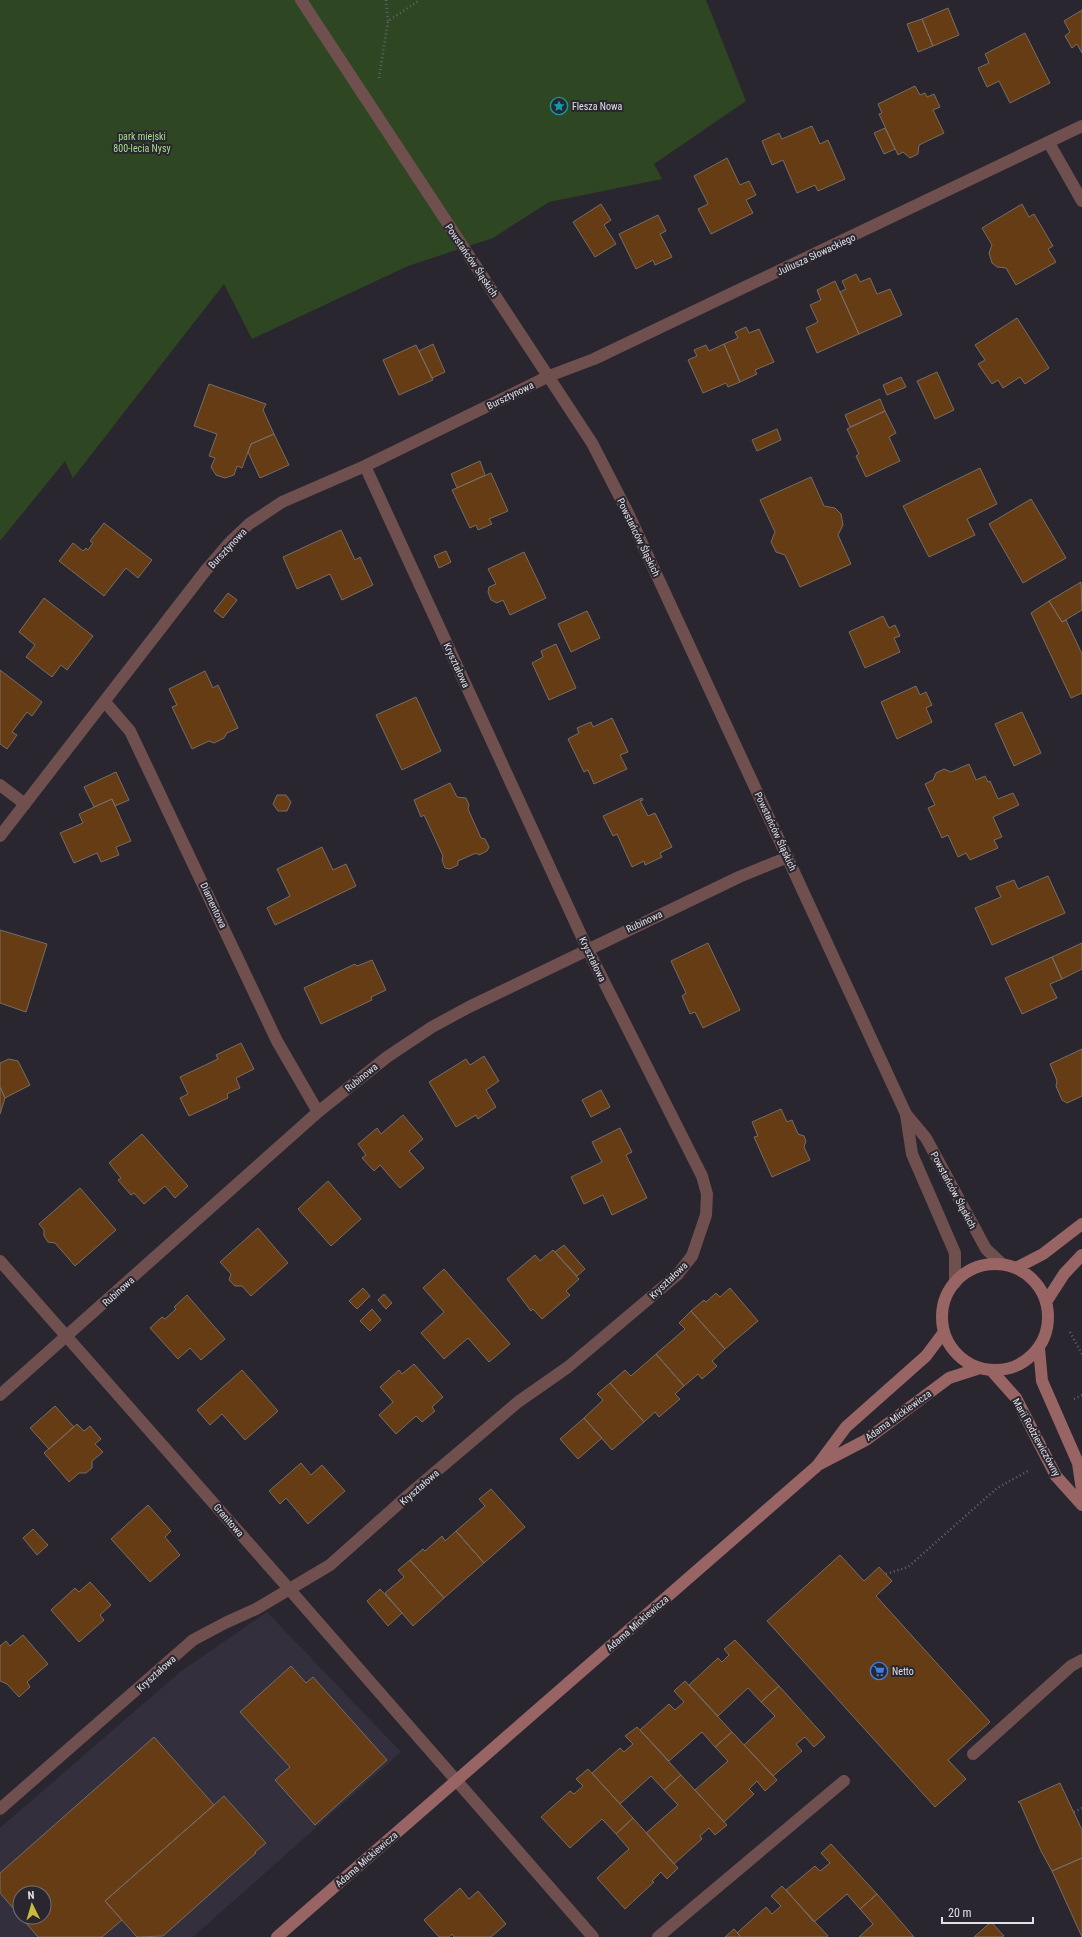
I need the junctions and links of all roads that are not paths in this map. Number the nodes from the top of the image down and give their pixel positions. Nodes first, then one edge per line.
1 (301, 0) edge
2 (1082, 126) edge
3 (1048, 143) junction
4 (1082, 201) edge
5 (549, 376) junction
6 (365, 466) junction
7 (105, 702) junction
8 (0, 785) edge
9 (25, 804) junction
10 (0, 836) edge
11 (788, 857) junction
12 (587, 948) junction
13 (318, 1112) junction
14 (906, 1114) junction
15 (1082, 1224) edge
16 (1082, 1255) edge
17 (0, 1261) edge
18 (1002, 1264) junction
19 (1016, 1268) junction
20 (955, 1283) junction
21 (1046, 1302) junction
22 (944, 1332) junction
23 (66, 1337) junction
24 (1039, 1348) junction
25 (986, 1369) junction
26 (0, 1395) edge
27 (817, 1466) junction
28 (1082, 1490) edge
29 (1082, 1505) edge
30 (290, 1590) junction
31 (1082, 1660) edge
32 (973, 1754) dead end
33 (456, 1781) junction
34 (844, 1781) dead end
35 (0, 1809) edge
36 (277, 1937) edge
37 (593, 1937) edge
38 (658, 1937) edge

1 - 5 street, Powstańców Śląskich
2 - 3 street, Juliusza Słowackiego
3 - 4 street
3 - 5 street, Juliusza Słowackiego
5 - 6 street, Bursztynowa
5 - 11 street, Powstańców Śląskich
6 - 7 street, Bursztynowa
6 - 12 street, Kryształowa
7 - 9 street, Bursztynowa
7 - 13 street, Diamentowa
8 - 9 street
9 - 10 street, Bursztynowa
11 - 12 street, Rubinowa
11 - 14 street, Powstańców Śląskich
12 - 13 street, Rubinowa
12 - 30 street, Kryształowa
13 - 23 street, Rubinowa
14 - 18 street, Powstańców Śląskich
14 - 20 street, Powstańców Śląskich
15 - 19 street
16 - 21 street
17 - 23 street, Granitowa
18 - 19 street
18 - 20 street
19 - 21 street
20 - 22 street
21 - 24 street
22 - 25 street
22 - 27 street, Adama Mickiewicza
23 - 26 street, Rubinowa
23 - 30 street, Granitowa
24 - 25 street
24 - 28 street
25 - 27 street, Adama Mickiewicza
25 - 29 street, Marii Rodziewiczówny
27 - 33 street, Adama Mickiewicza
30 - 33 street, Granitowa
30 - 35 street, Kryształowa
31 - 32 street
33 - 36 street, Adama Mickiewicza
33 - 37 street
34 - 38 street

